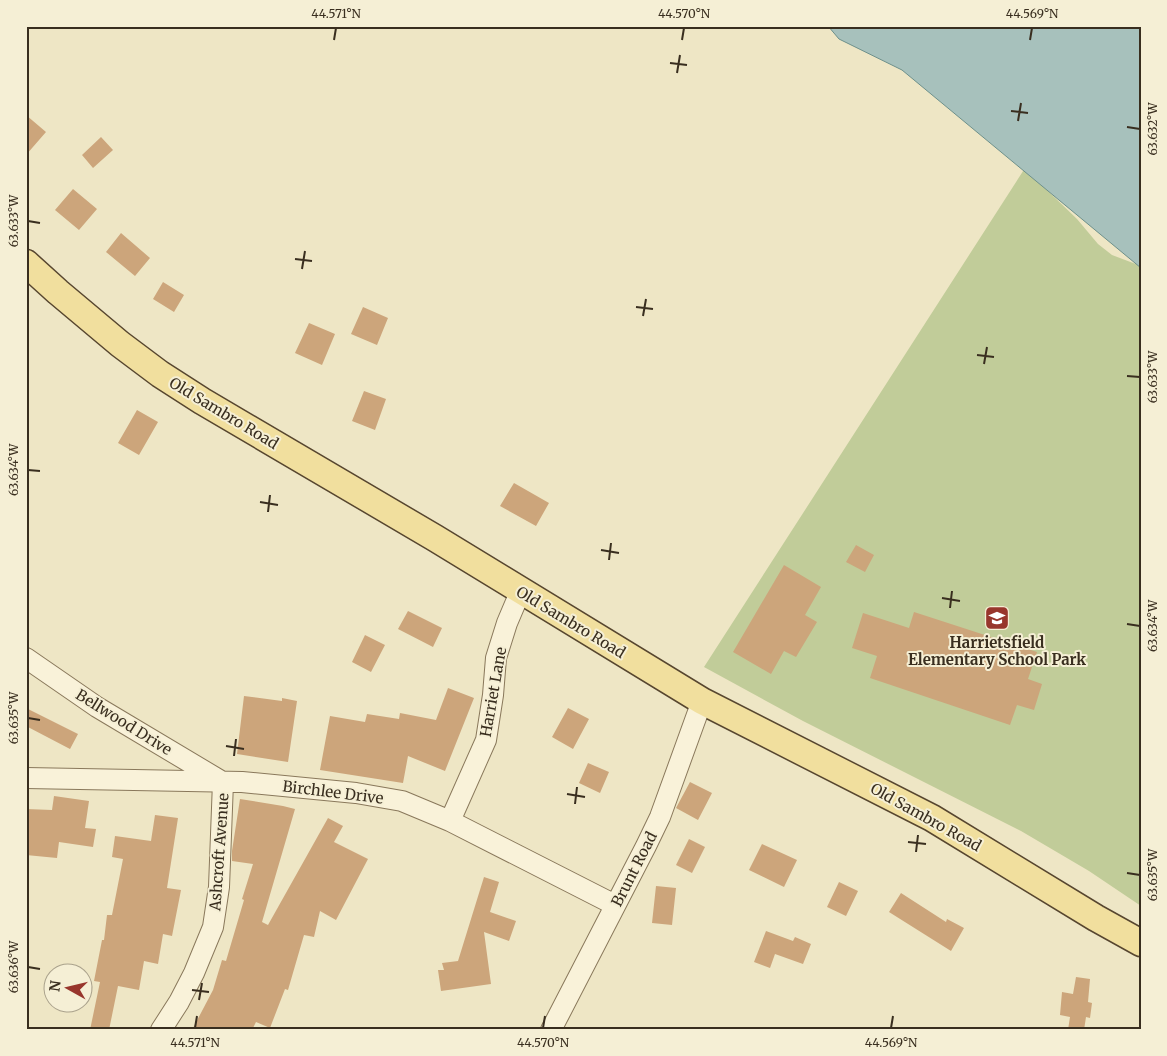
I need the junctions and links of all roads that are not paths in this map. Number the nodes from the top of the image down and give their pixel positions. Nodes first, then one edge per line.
1 (26, 263) edge
2 (520, 590) junction
3 (26, 658) edge
4 (702, 701) junction
5 (26, 778) edge
6 (223, 782) junction
7 (450, 821) junction
8 (615, 904) junction
9 (1141, 943) edge
10 (161, 1030) edge
11 (551, 1030) edge

1 - 2 main road, Old Sambro Road
2 - 4 main road, Old Sambro Road
2 - 7 street, Harriet Lane
3 - 6 street, Bellwood Drive
4 - 8 street, Brunt Road
4 - 9 main road, Old Sambro Road
5 - 6 street, Birchlee Drive
6 - 7 street, Birchlee Drive
6 - 10 street, Ashcroft Avenue
7 - 8 street, Birchlee Drive
8 - 11 street, Brunt Road

